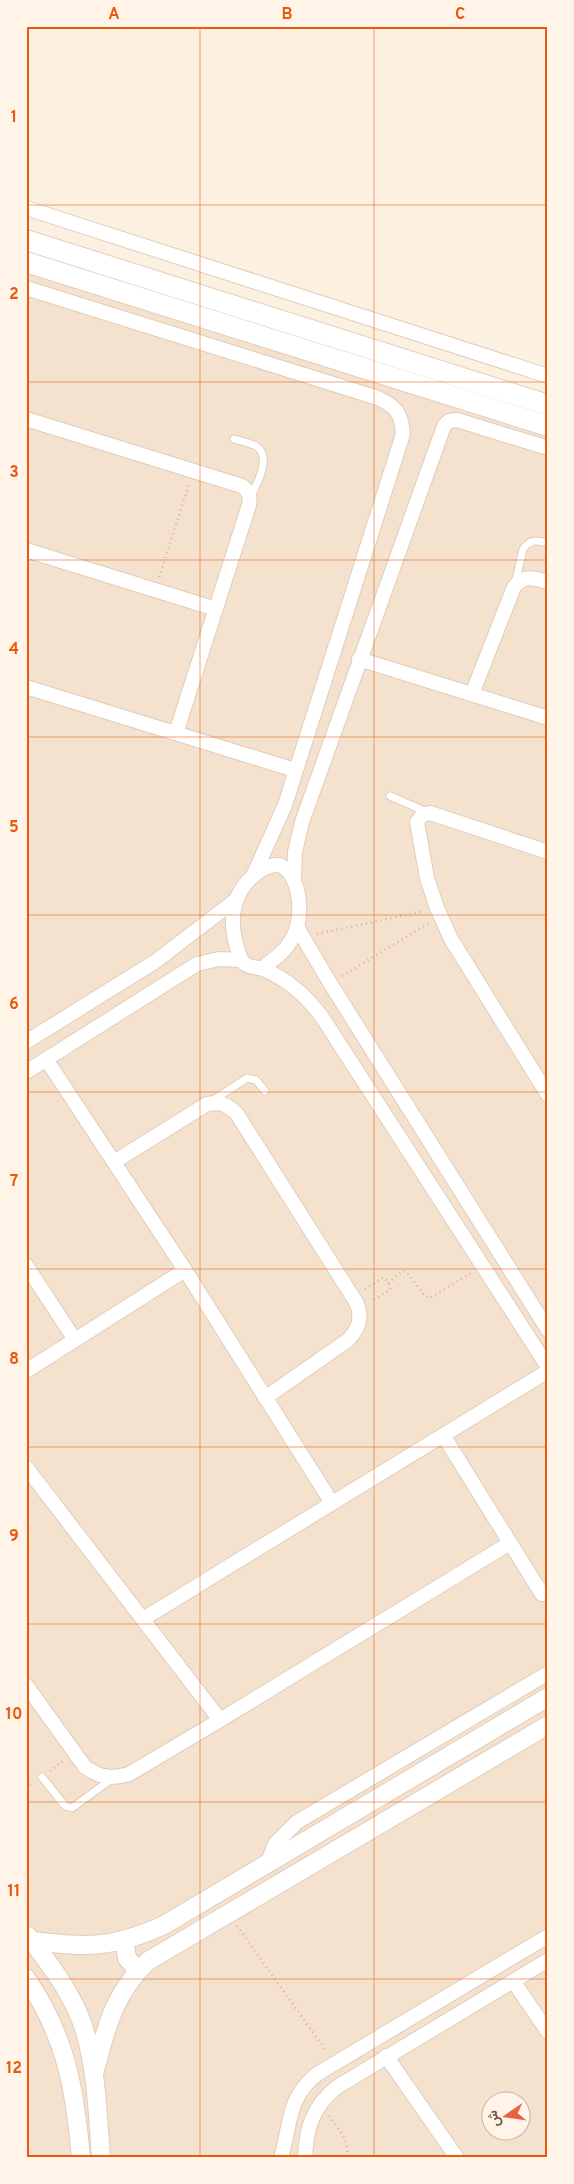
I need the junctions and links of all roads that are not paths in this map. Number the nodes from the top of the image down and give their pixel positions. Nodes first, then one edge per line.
1 (26, 208) edge
2 (26, 240) edge
3 (26, 262) edge
4 (26, 288) edge
5 (548, 376) edge
6 (548, 405) edge
7 (26, 419) edge
8 (548, 426) edge
9 (234, 439) dead end
10 (548, 448) edge
11 (250, 498) junction
12 (548, 543) edge
13 (26, 550) edge
14 (548, 582) edge
15 (514, 586) junction
16 (216, 609) junction
17 (359, 659) junction
18 (26, 687) edge
19 (472, 694) junction
20 (548, 718) edge
21 (176, 733) junction
22 (296, 770) junction
23 (390, 796) dead end
24 (430, 813) junction
25 (548, 852) edge
26 (254, 876) junction
27 (294, 882) junction
28 (237, 899) junction
29 (300, 932) junction
30 (241, 960) junction
31 (262, 968) junction
32 (26, 1042) edge
33 (46, 1059) junction
34 (26, 1072) edge
35 (265, 1091) dead end
36 (548, 1095) edge
37 (207, 1104) junction
38 (114, 1162) junction
39 (26, 1265) edge
40 (185, 1270) junction
41 (548, 1330) edge
42 (75, 1340) junction
43 (548, 1368) edge
44 (26, 1371) edge
45 (548, 1371) edge
46 (265, 1398) junction
47 (443, 1435) junction
48 (26, 1467) edge
49 (332, 1503) junction
50 (510, 1542) junction
51 (542, 1594) dead end
52 (143, 1619) junction
53 (548, 1673) edge
54 (26, 1685) edge
55 (548, 1697) edge
56 (220, 1720) junction
57 (548, 1725) edge
58 (42, 1777) dead end
59 (114, 1778) junction
60 (267, 1864) junction
61 (548, 1936) edge
62 (29, 1938) edge
63 (124, 1941) junction
64 (548, 1960) edge
65 (138, 1970) junction
66 (26, 1978) edge
67 (513, 1981) junction
68 (548, 2032) edge
69 (386, 2056) junction
70 (94, 2074) junction
71 (80, 2158) edge
72 (101, 2158) edge
73 (281, 2158) edge
74 (305, 2158) edge
75 (457, 2158) edge

1 - 5 street
2 - 6 main road
3 - 8 main road
4 - 22 street
7 - 11 street
9 - 11 lane
10 - 17 street
11 - 16 street
12 - 15 lane
13 - 16 street
14 - 15 street
15 - 19 street
16 - 21 street
17 - 19 street
17 - 27 street
18 - 21 street
19 - 20 street
21 - 22 street
22 - 26 street
23 - 24 lane
24 - 25 street
24 - 36 street
26 - 27 street
26 - 28 street
27 - 29 street
28 - 30 street
28 - 32 street
29 - 31 street
29 - 41 street
30 - 31 street
30 - 33 street
31 - 43 street
33 - 34 street
33 - 38 street
35 - 37 lane
37 - 38 street
37 - 46 street
38 - 40 street
39 - 42 street
40 - 42 street
40 - 46 street
42 - 44 street
45 - 47 street
46 - 49 street
47 - 49 street
47 - 50 street
48 - 52 street
49 - 52 street
50 - 51 street
50 - 56 street
52 - 56 street
53 - 60 street
54 - 59 street
55 - 60 street
56 - 59 street
57 - 65 street
58 - 59 lane
60 - 63 street
61 - 73 street
62 - 63 street
62 - 70 street
63 - 65 street
64 - 67 street
65 - 70 street
66 - 71 street
67 - 68 street
67 - 69 street
69 - 74 street
69 - 75 street
70 - 72 street

